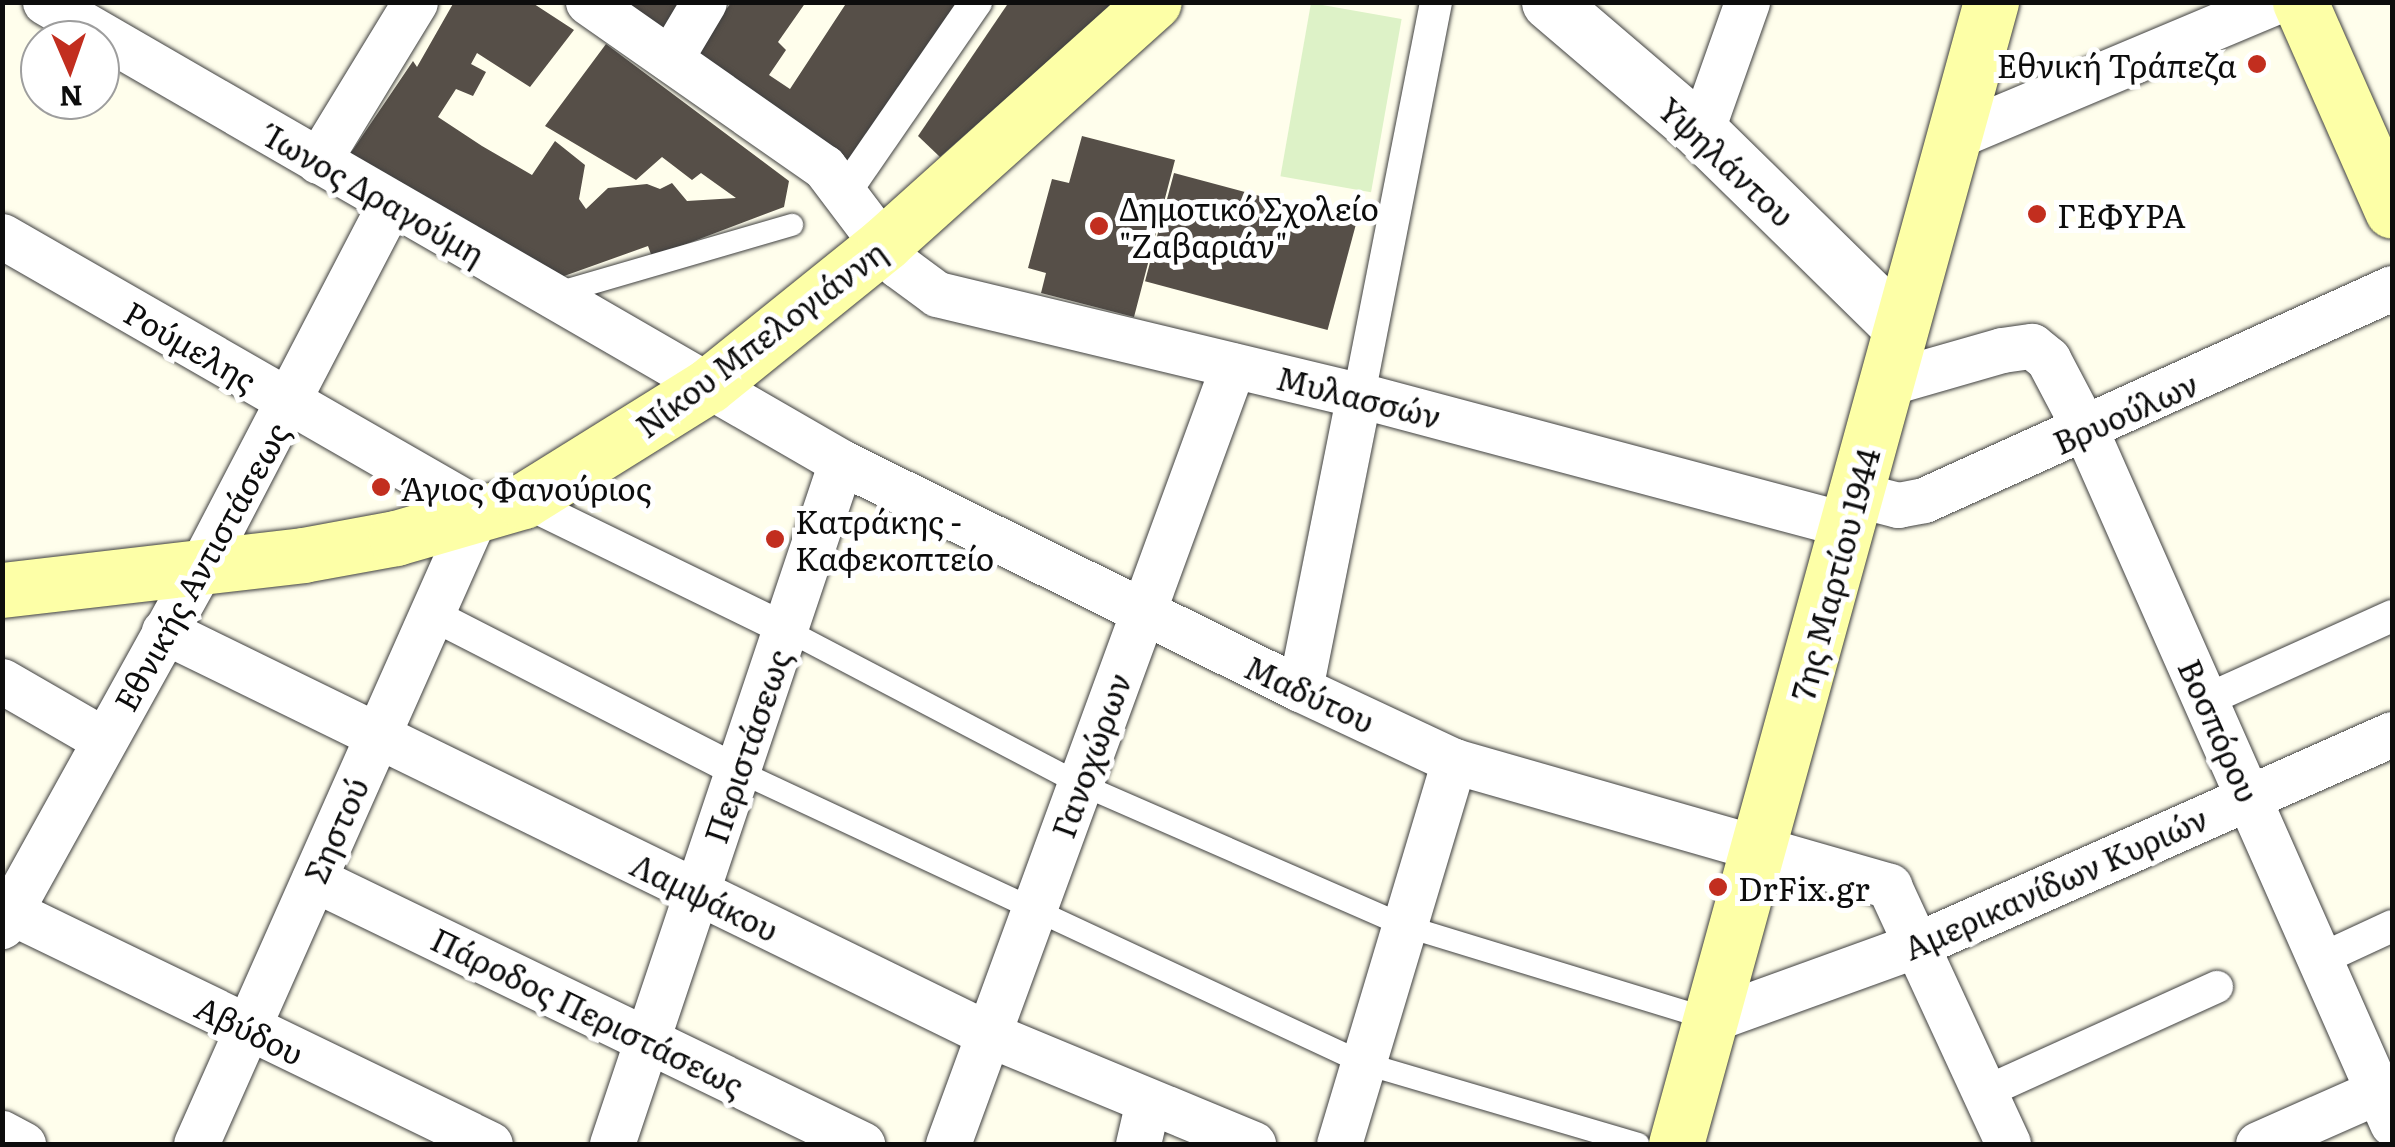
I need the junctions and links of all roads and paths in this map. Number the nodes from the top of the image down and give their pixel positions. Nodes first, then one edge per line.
1 (44, 2) edge
2 (414, 2) edge
3 (588, 2) edge
4 (704, 2) edge
5 (976, 2) edge
6 (1154, 2) edge
7 (1436, 2) edge
8 (1549, 2) edge
9 (1748, 2) edge
10 (1991, 2) edge
11 (2274, 2) edge
12 (2300, 2) edge
13 (670, 58) junction
14 (1701, 132) junction
15 (1953, 137) junction
16 (318, 161) junction
17 (845, 192) junction
18 (391, 202) junction
19 (2392, 211) edge
20 (792, 225) dead end
21 (2, 236) edge
22 (885, 243) junction
23 (2392, 288) edge
24 (550, 295) junction
25 (1899, 326) junction
26 (1233, 366) junction
27 (1887, 383) junction
28 (708, 386) junction
29 (1359, 395) junction
30 (290, 401) junction
31 (2086, 430) junction
32 (841, 462) junction
33 (1851, 509) junction
34 (494, 510) junction
35 (201, 567) junction
36 (2, 590) edge
37 (1142, 612) junction
38 (431, 614) junction
39 (2392, 616) edge
40 (785, 629) junction
41 (164, 630) junction
42 (2, 680) edge
43 (1300, 690) junction
44 (2206, 700) junction
45 (2392, 734) edge
46 (377, 737) junction
47 (104, 740) junction
48 (1454, 761) junction
49 (738, 770) junction
50 (1080, 784) junction
51 (2250, 797) junction
52 (1759, 849) junction
53 (314, 879) junction
54 (697, 892) junction
55 (1033, 911) junction
56 (7, 919) edge
57 (1404, 926) junction
58 (2392, 926) edge
59 (1914, 946) junction
60 (2321, 959) junction
61 (2216, 987) dead end
62 (1712, 1019) junction
63 (248, 1028) junction
64 (988, 1034) junction
65 (648, 1039) junction
66 (1363, 1063) junction
67 (1983, 1093) junction
68 (2388, 1100) edge
69 (1148, 1101) junction
70 (2, 1133) edge
71 (480, 1142) edge
72 (23, 1144) edge
73 (196, 1144) edge
74 (612, 1144) edge
75 (862, 1144) edge
76 (948, 1144) edge
77 (1138, 1144) edge
78 (1253, 1144) edge
79 (1338, 1144) edge
80 (1638, 1144) edge
81 (1676, 1144) edge
82 (2008, 1144) edge
83 (2258, 1144) edge

1 - 16 street, Ίωνος Δραγούμη
2 - 16 street
3 - 13 street, Μυλασσών
4 - 13 street
5 - 17 street
6 - 22 main road, Νίκου Μπελογιάννη
7 - 29 street
8 - 14 street, Υψηλάντου
9 - 14 street
10 - 15 main road, 7ης Μαρτίου 1944
11 - 15 street
12 - 19 main road
13 - 17 street, Μυλασσών
14 - 25 street, Υψηλάντου
15 - 25 main road, 7ης Μαρτίου 1944
16 - 18 street, Ίωνος Δραγούμη
17 - 22 street, Μυλασσών
18 - 24 street, Ίωνος Δραγούμη
18 - 30 street, Εθνικής Αντιστάσεως
20 - 24 lane
21 - 30 street, Ρούμελης
22 - 26 street, Μυλασσών
22 - 28 main road, Νίκου Μπελογιάννη
23 - 31 street, Βρυούλων
24 - 28 street, Ίωνος Δραγούμη
25 - 27 main road, 7ης Μαρτίου 1944
26 - 29 street, Μυλασσών
26 - 37 street, Γανοχώρων
27 - 31 street, Βοσπόρου
27 - 33 main road, 7ης Μαρτίου 1944
28 - 32 street, Μαδύτου
28 - 34 main road, Νίκου Μπελογιάννη
29 - 33 street, Μυλασσών
29 - 43 street
30 - 34 street, Ρούμελης
30 - 35 street, Εθνικής Αντιστάσεως
31 - 33 street, Βρυούλων
31 - 44 street, Βοσπόρου
32 - 37 street, Μαδύτου
32 - 40 street, Περιστάσεως
33 - 52 main road, 7ης Μαρτίου 1944
34 - 35 main road, Νίκου Μπελογιάννη
34 - 38 street, Σηστού
34 - 40 street
35 - 36 main road, Νίκου Μπελογιάννη
35 - 41 street, Εθνικής Αντιστάσεως
37 - 43 street, Μαδύτου
37 - 50 street, Γανοχώρων
38 - 46 street, Σηστού
38 - 49 street
39 - 44 street
40 - 49 street, Περιστάσεως
40 - 50 lane
41 - 46 street, Λαμψάκου
41 - 47 street, Εθνικής Αντιστάσεως
42 - 47 street
43 - 48 street, Μαδύτου
44 - 51 street, Βοσπόρου
45 - 51 street, Αμερικανίδων Κυριών
46 - 53 street, Σηστού
46 - 54 street, Λαμψάκου
47 - 56 street, Εθνικής Αντιστάσεως
48 - 52 street, Μαδύτου
48 - 57 street
49 - 54 street, Περιστάσεως
49 - 55 lane
50 - 55 street, Γανοχώρων
50 - 57 lane
51 - 59 street, Αμερικανίδων Κυριών
51 - 60 street, Βοσπόρου
52 - 59 street, Μαδύτου
52 - 62 main road, 7ης Μαρτίου 1944
53 - 63 street, Σηστού
53 - 65 street, Πάροδος Περιστάσεως
54 - 64 street, Λαμψάκου
54 - 65 street, Περιστάσεως
55 - 64 street, Γανοχώρων
55 - 66 lane
56 - 63 street, Αβύδου
57 - 62 lane
57 - 66 street
58 - 60 street
59 - 62 street, Αμερικανίδων Κυριών
59 - 67 street
60 - 68 street, Βοσπόρου
61 - 67 street
62 - 81 main road, 7ης Μαρτίου 1944
63 - 71 street, Αβύδου
63 - 73 street, Σηστού
64 - 69 street, Λαμψάκου
64 - 76 street, Γανοχώρων
65 - 74 street, Περιστάσεως
65 - 75 street, Πάροδος Περιστάσεως
66 - 79 street
66 - 80 lane
67 - 82 street
68 - 83 street
69 - 77 street
69 - 78 street, Λαμψάκου
70 - 72 street

